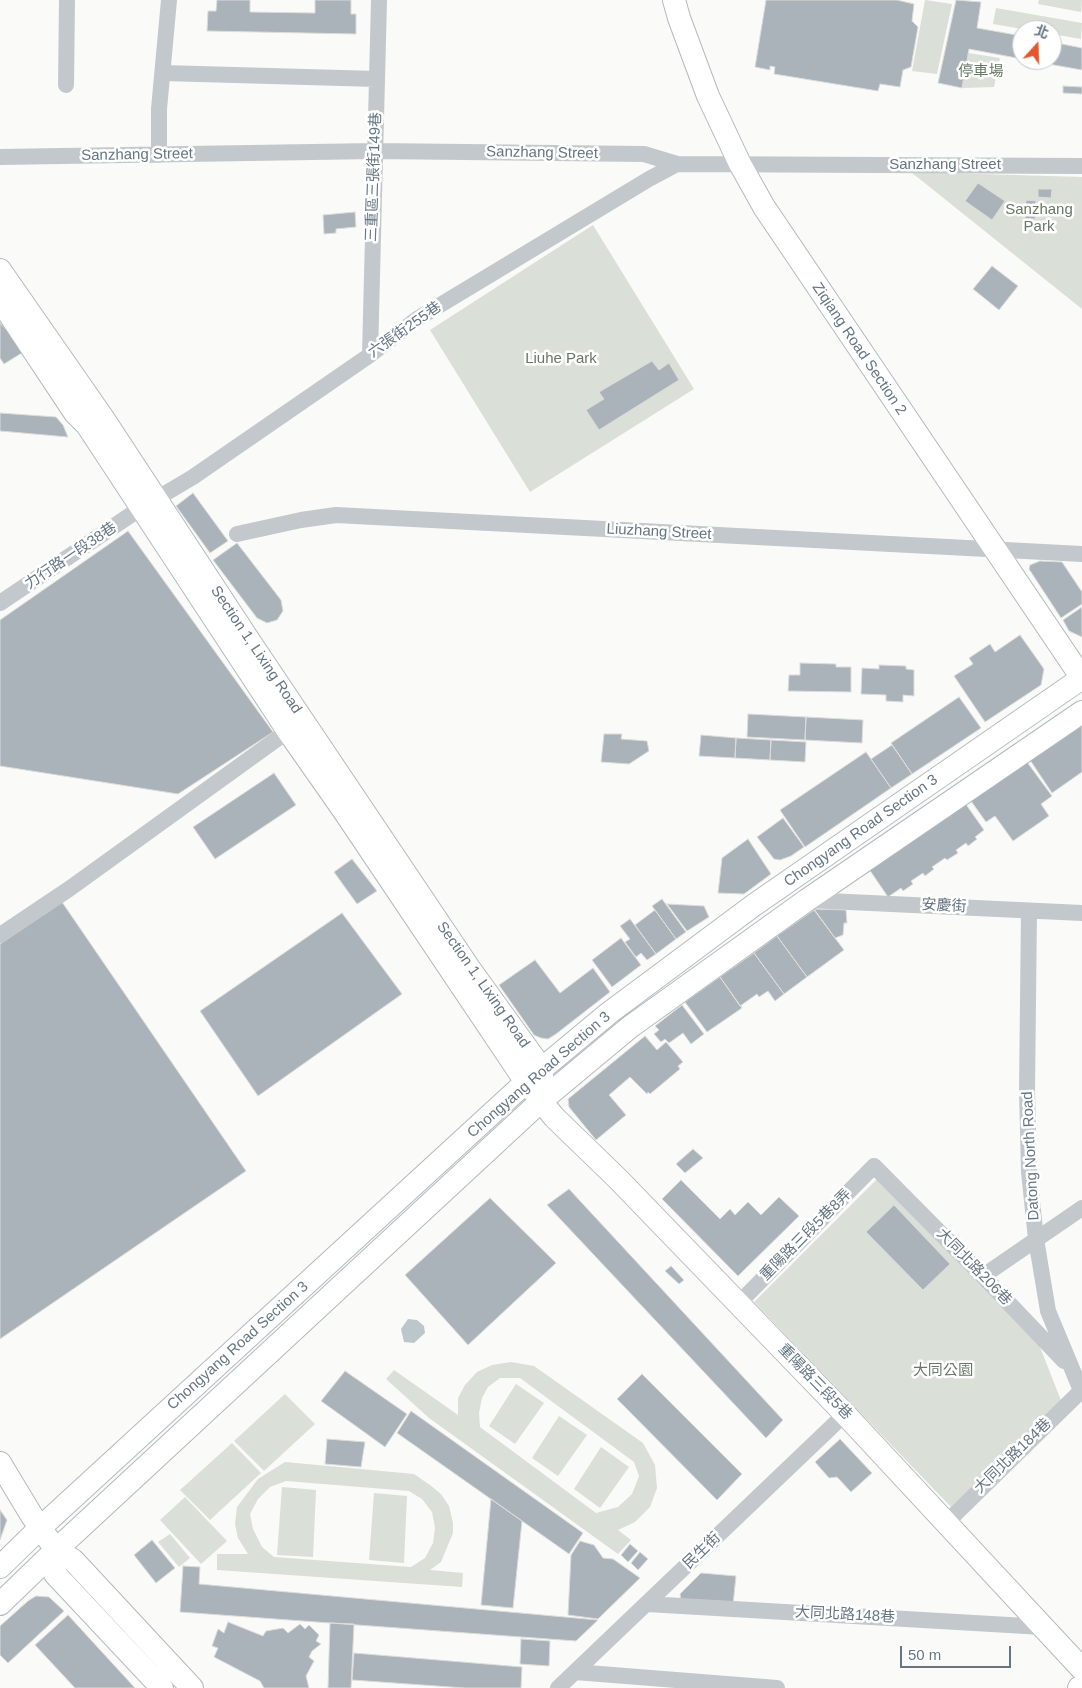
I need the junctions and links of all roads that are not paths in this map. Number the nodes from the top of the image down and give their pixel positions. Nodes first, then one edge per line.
1 (67, 0) edge
2 (169, 0) edge
3 (379, 0) edge
4 (674, 0) edge
5 (163, 74) junction
6 (376, 79) junction
7 (66, 85) dead end
8 (375, 151) junction
9 (159, 155) junction
10 (0, 157) edge
11 (677, 164) junction
12 (740, 164) junction
13 (1082, 166) edge
14 (0, 270) edge
15 (0, 300) edge
16 (370, 355) junction
17 (148, 504) junction
18 (237, 534) dead end
19 (996, 551) junction
20 (1082, 554) edge
21 (0, 603) edge
22 (1082, 678) edge
23 (1082, 712) edge
24 (288, 731) junction
25 (807, 900) junction
26 (1029, 911) junction
27 (1082, 913) edge
28 (0, 935) edge
29 (534, 1076) junction
30 (541, 1101) junction
31 (874, 1166) joint
32 (1082, 1208) edge
33 (1036, 1240) junction
34 (983, 1276) junction
35 (738, 1304) junction
36 (1072, 1370) junction
37 (1082, 1391) edge
38 (845, 1414) junction
39 (0, 1463) edge
40 (946, 1523) junction
41 (40, 1528) junction
42 (56, 1550) junction
43 (0, 1568) edge
44 (0, 1604) edge
45 (647, 1604) junction
46 (1043, 1627) junction
47 (1082, 1669) edge
48 (575, 1672) junction
49 (162, 1688) edge
50 (192, 1688) edge
51 (558, 1688) edge
52 (777, 1688) edge

1 - 7 street
2 - 5 street
3 - 6 street, 三重區三張街149巷
4 - 12 street, Ziqiang Road Section 2
5 - 6 street
5 - 9 street
6 - 8 street, 三重區三張街149巷
8 - 9 street, Sanzhang Street
8 - 11 street, Sanzhang Street
8 - 16 street, 三重區三張街149巷
9 - 10 street, Sanzhang Street
11 - 12 street, Sanzhang Street
11 - 16 street, 六張街255巷
12 - 13 street, Sanzhang Street
12 - 19 street, Ziqiang Road Section 2
14 - 17 street, Section 1, Lixing Road
15 - 17 street, Section 1, Lixing Road
16 - 17 street, 六張街255巷
17 - 21 street, 力行路一段38巷
17 - 24 street, Section 1, Lixing Road
17 - 29 street, Section 1, Lixing Road
18 - 19 street, Liuzhang Street
19 - 20 street, Liuzhang Street
19 - 22 street, Ziqiang Road Section 2
22 - 29 street, Chongyang Road Section 3
23 - 25 street, Chongyang Road Section 3
24 - 28 street
24 - 29 street, Section 1, Lixing Road
25 - 26 street, 安慶街
25 - 30 street, Chongyang Road Section 3
26 - 27 street, 安慶街
26 - 33 street, Datong North Road
29 - 30 street
29 - 41 street, Chongyang Road Section 3
30 - 35 street, 重陽路三段5巷
30 - 42 street, Chongyang Road Section 3
31 - 34 street, 大同北路206巷
31 - 35 street, 重陽路三段5巷8弄
32 - 33 street
33 - 34 street
33 - 36 street, Datong North Road
34 - 36 street, 大同北路206巷
35 - 38 street, 重陽路三段5巷
36 - 37 street, Datong North Road
37 - 40 street, 大同北路184巷
38 - 40 street, 重陽路三段5巷
38 - 45 street, 民生街
39 - 41 street
40 - 46 street, 重陽路三段5巷
41 - 42 street
41 - 43 street, Chongyang Road Section 3
42 - 44 street, Chongyang Road Section 3
42 - 49 street
42 - 50 street
45 - 46 street, 大同北路148巷
45 - 48 street, 民生街
46 - 47 street, 重陽路三段5巷
48 - 51 street, 民生街
48 - 52 street

